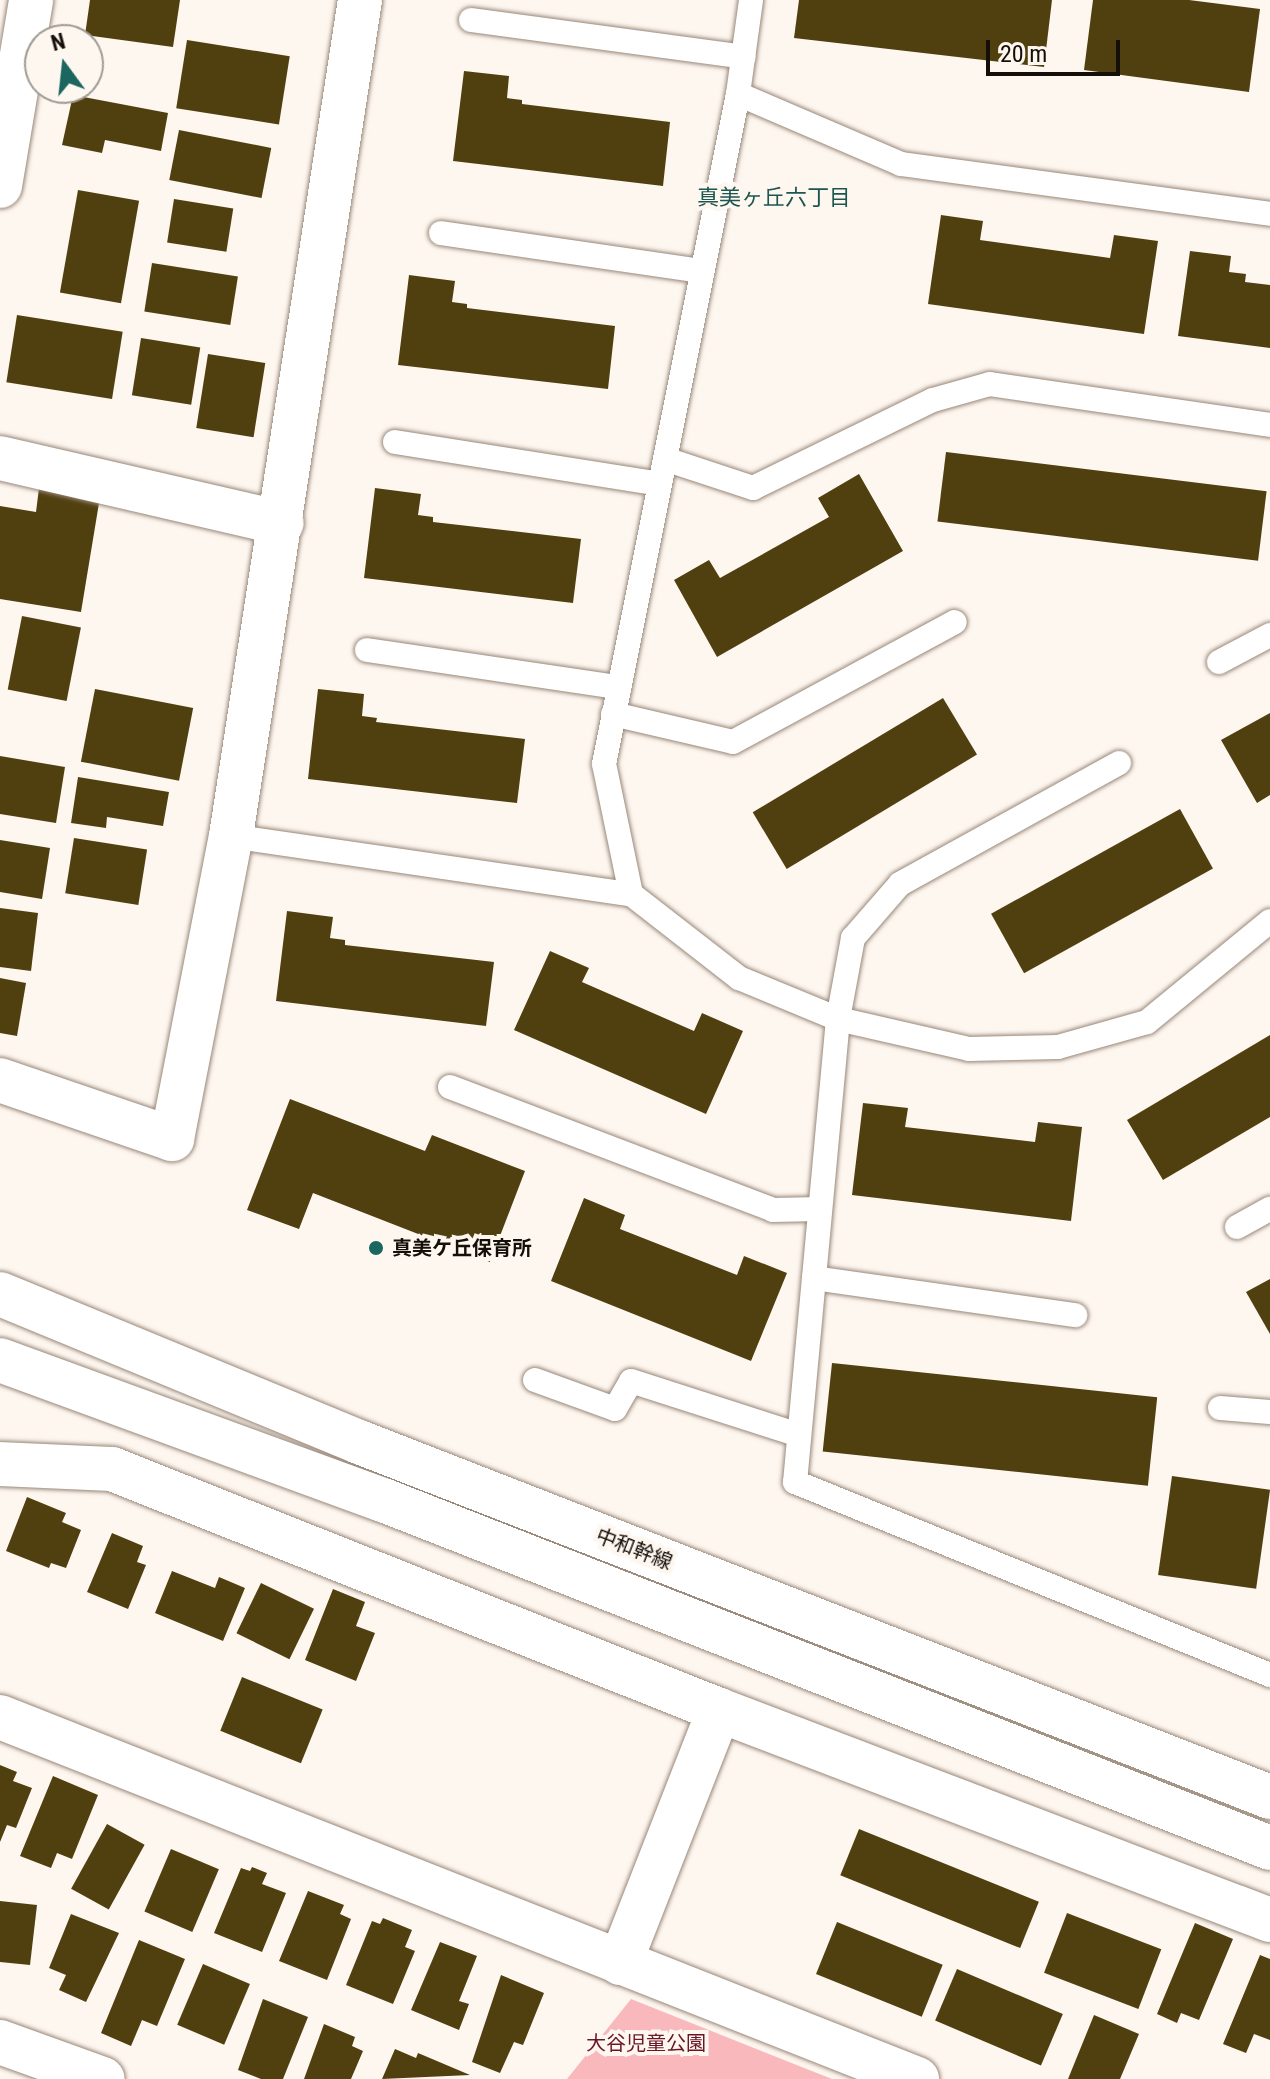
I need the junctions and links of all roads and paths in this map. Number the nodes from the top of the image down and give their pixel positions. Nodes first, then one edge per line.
1 (31, 0) edge
2 (360, 0) edge
3 (751, 0) edge
4 (471, 20) dead end
5 (743, 57) junction
6 (738, 94) junction
7 (0, 186) edge
8 (1270, 214) edge
9 (441, 233) dead end
10 (702, 271) junction
11 (1270, 425) edge
12 (395, 442) dead end
13 (0, 458) edge
14 (665, 459) junction
15 (660, 484) junction
16 (282, 523) junction
17 (955, 622) dead end
18 (1270, 635) edge
19 (367, 650) dead end
20 (1219, 662) dead end
21 (619, 687) junction
22 (613, 714) junction
23 (1119, 763) dead end
24 (231, 836) junction
25 (631, 894) junction
26 (1270, 921) edge
27 (838, 1019) junction
28 (0, 1080) edge
29 (450, 1087) dead end
30 (820, 1209) junction
31 (1270, 1209) edge
32 (1237, 1227) dead end
33 (814, 1278) junction
34 (0, 1294) edge
35 (1075, 1315) dead end
36 (0, 1360) edge
37 (535, 1380) dead end
38 (1220, 1408) dead end
39 (1270, 1412) edge
40 (799, 1435) junction
41 (0, 1464) edge
42 (1270, 1675) edge
43 (719, 1710) junction
44 (0, 1717) edge
45 (1270, 1797) edge
46 (1270, 1848) edge
47 (1270, 1920) edge
48 (620, 1963) junction
49 (0, 2042) edge
50 (103, 2079) edge
51 (917, 2079) edge

1 - 7 street
2 - 16 street
3 - 5 lane
4 - 5 lane
5 - 6 lane
6 - 8 lane
6 - 10 lane
9 - 10 lane
10 - 14 lane
11 - 14 lane
12 - 15 lane
13 - 16 street
14 - 15 lane
15 - 21 lane
16 - 24 street
17 - 22 lane
18 - 20 lane
19 - 21 lane
21 - 22 lane
22 - 25 lane
23 - 27 lane
24 - 25 lane
24 - 28 street
25 - 27 lane
26 - 27 lane
27 - 30 lane
29 - 30 lane
30 - 33 lane
31 - 32 lane
33 - 35 lane
33 - 40 lane
34 - 45 street, 中和幹線
36 - 46 street
37 - 40 lane
38 - 39 lane
40 - 42 lane
41 - 43 street
43 - 47 street
43 - 48 street
44 - 48 street
48 - 51 street
49 - 50 street

